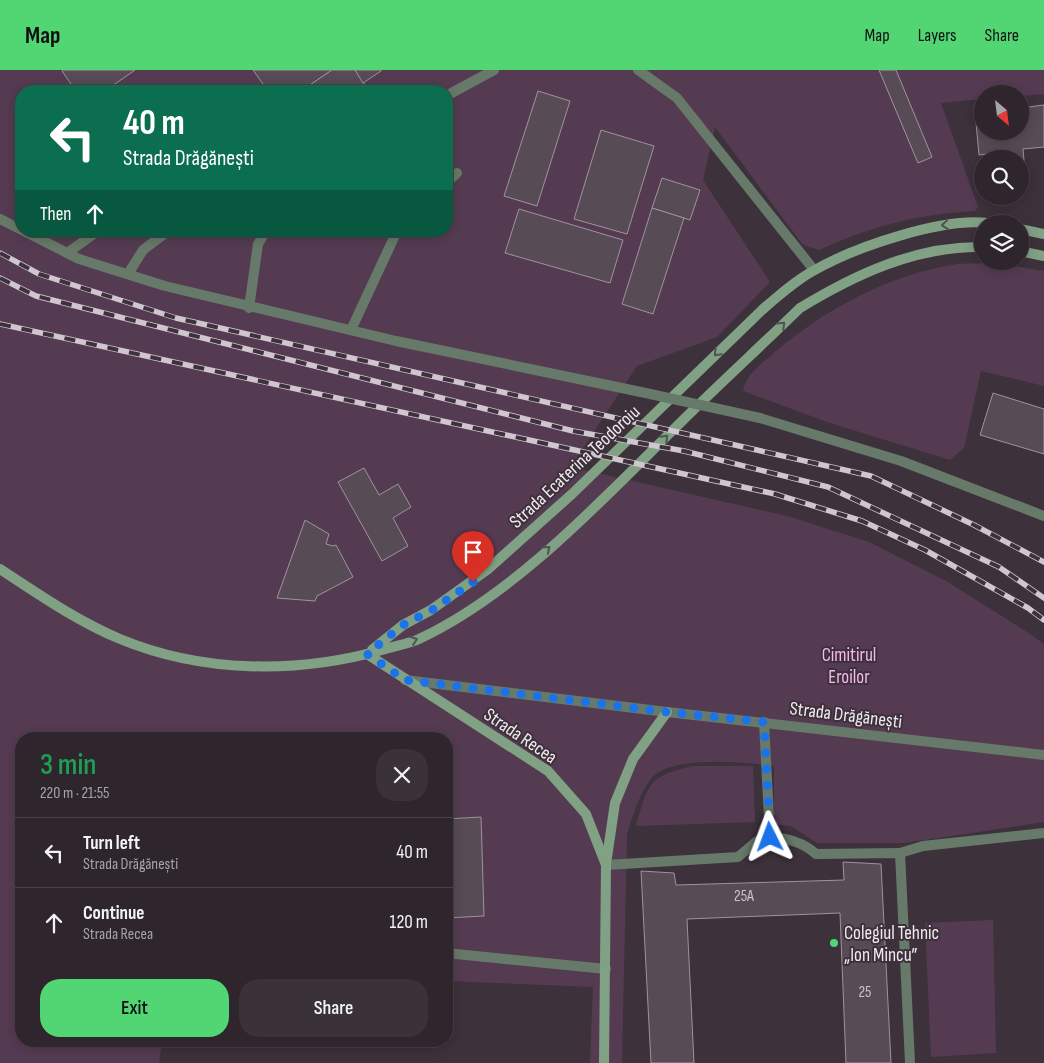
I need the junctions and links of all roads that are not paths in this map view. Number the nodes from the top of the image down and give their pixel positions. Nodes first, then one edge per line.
1 (494, 70) edge
2 (638, 70) edge
3 (453, 92) edge
4 (457, 173) dead end
5 (453, 177) edge
6 (0, 219) edge
7 (974, 224) edge
8 (15, 227) edge
9 (1029, 231) edge
10 (1044, 234) edge
11 (35, 237) edge
12 (90, 237) edge
13 (160, 237) edge
14 (262, 237) edge
15 (394, 237) edge
16 (974, 248) edge
17 (67, 253) junction
18 (1029, 253) edge
19 (1044, 256) edge
20 (814, 270) junction
21 (128, 274) junction
22 (249, 308) junction
23 (351, 330) junction
24 (1044, 516) edge
25 (0, 569) edge
26 (367, 654) junction
27 (405, 680) junction
28 (667, 712) junction
29 (764, 722) junction
30 (1044, 755) edge
31 (1044, 833) edge
32 (770, 837) junction
33 (900, 853) junction
34 (606, 865) junction
35 (453, 954) edge
36 (606, 969) junction
37 (604, 1063) edge
38 (910, 1063) edge

1 - 3 street
2 - 20 street
4 - 5 street
6 - 8 street
7 -> 20 main road, Strada Ecaterina Teodoroiu
9 - 10 main road
11 - 17 street
12 - 17 street
13 - 21 street
14 - 22 street
15 - 23 street
26 -> 16 main road
17 - 21 street
18 - 19 main road
20 -> 26 main road, Strada Ecaterina Teodoroiu
21 - 22 street
22 - 23 street
23 - 24 street, bridge
25 - 26 main road
26 - 27 main road, Strada Recea
27 - 28 street, Strada Drăgănești
27 - 34 main road, Strada Recea
28 - 29 street, Strada Drăgănești
28 - 34 main road
29 - 30 street, Strada Drăgănești
29 - 32 street
31 - 33 street
32 - 33 street
32 - 34 street
33 - 38 street
34 - 36 main road, Strada Recea
35 - 36 street
36 - 37 main road, Strada Recea

